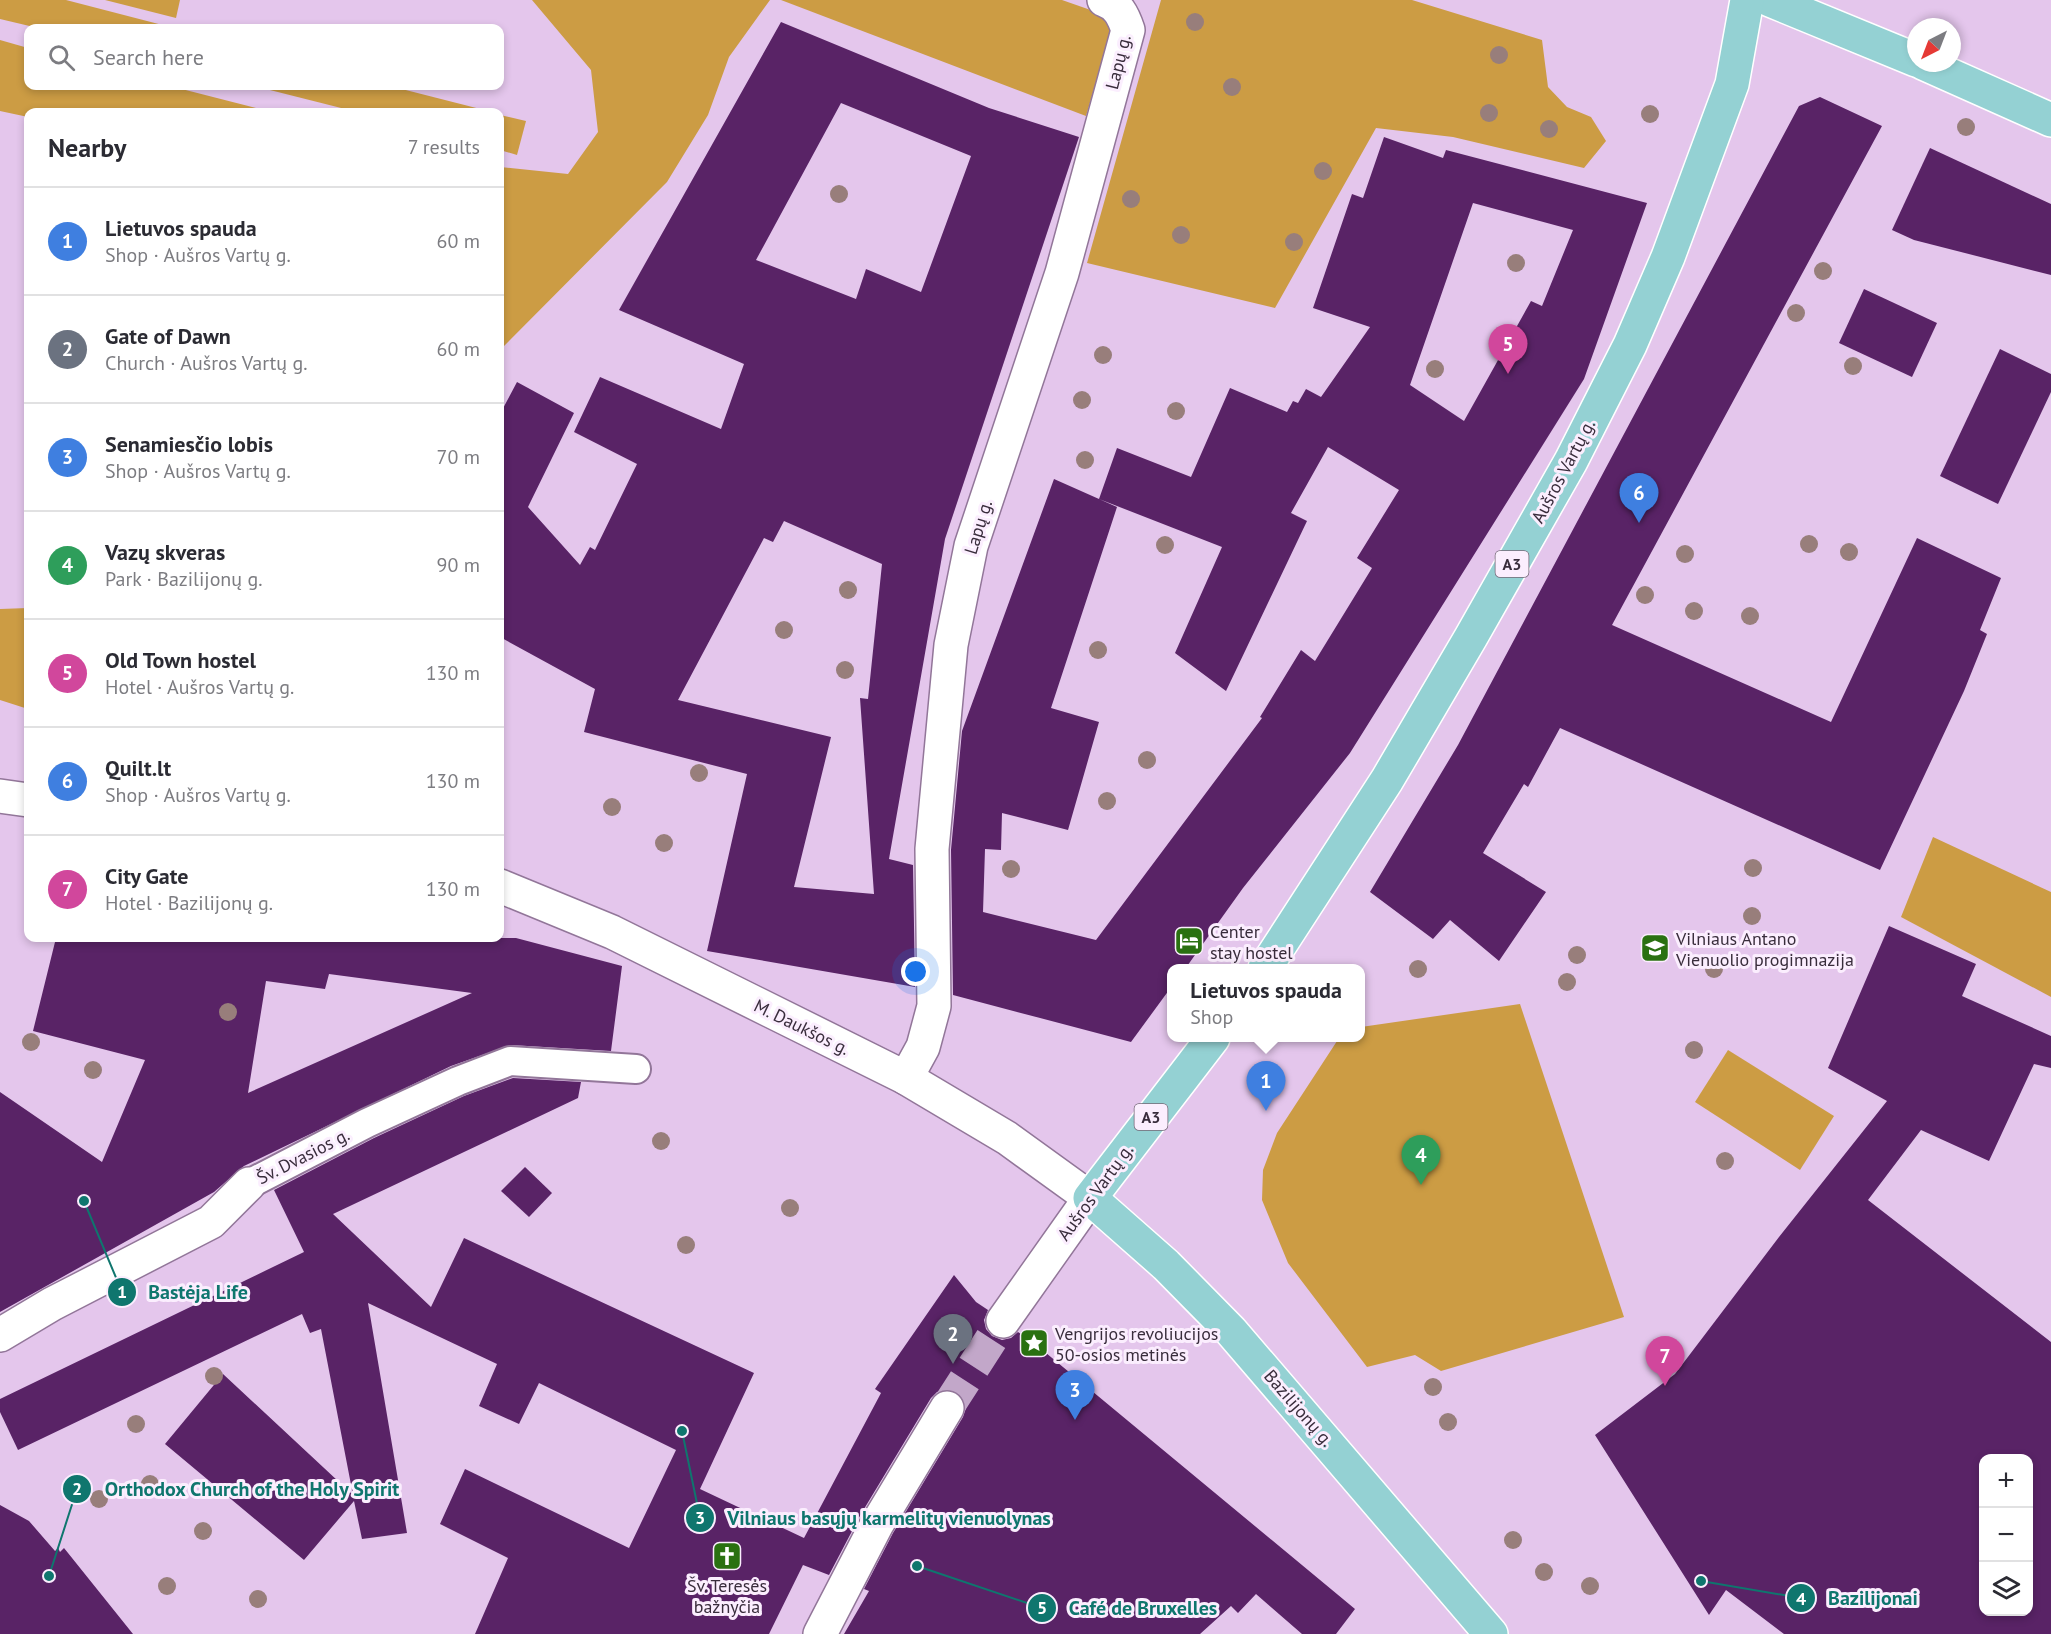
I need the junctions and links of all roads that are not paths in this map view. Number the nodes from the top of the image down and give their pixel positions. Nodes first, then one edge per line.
1 (1104, 0) edge
2 (1747, 0) edge
3 (1770, 0) edge
4 (1907, 56) edge
5 (1943, 72) edge
6 (2051, 120) edge
7 (0, 796) edge
8 (24, 799) edge
9 (504, 888) edge
10 (1268, 964) edge
11 (1210, 1042) edge
12 (636, 1069) dead end
13 (906, 1078) junction
14 (249, 1184) joint
15 (1090, 1198) junction
16 (1003, 1321) tunnel mouth
17 (0, 1335) edge
18 (946, 1408) tunnel mouth
19 (820, 1634) edge
20 (1491, 1634) edge

1 - 13 street, Lapų g.
2 - 10 main road, Aušros Vartų g. / A3
3 - 4 main road
5 - 6 main road
7 - 8 street
9 - 13 street, M. Daukšos g.
11 - 15 main road, Aušros Vartų g. / A3
12 - 14 street, Šv. Dvasios g.
13 - 15 street, M. Daukšos g.
14 - 17 street, Šv. Dvasios g.
15 - 16 street, Aušros Vartų g.
15 - 20 main road, Bazilijonų g.
18 - 19 street

